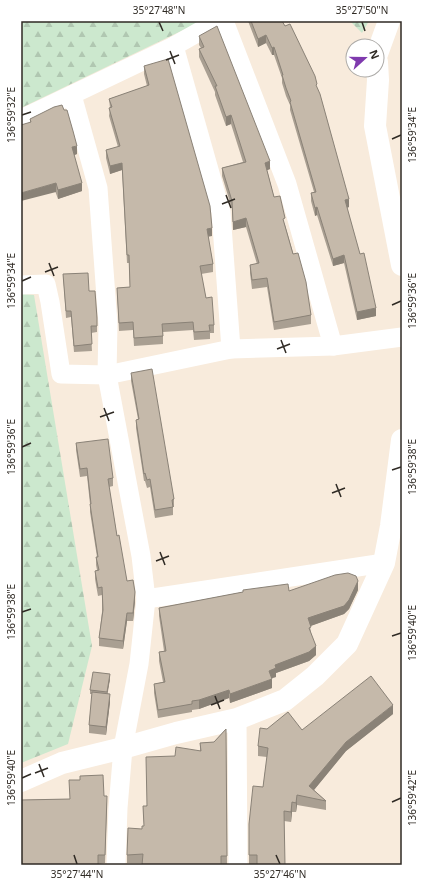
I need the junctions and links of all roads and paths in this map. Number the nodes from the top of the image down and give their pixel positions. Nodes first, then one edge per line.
1 (218, 21) edge
2 (224, 21) edge
3 (390, 21) edge
4 (383, 38) edge
5 (174, 46) junction
6 (378, 78) edge
7 (72, 95) junction
8 (21, 119) edge
9 (402, 265) edge
10 (21, 285) edge
11 (402, 337) edge
12 (333, 346) junction
13 (231, 349) junction
14 (107, 375) junction
15 (402, 440) edge
16 (384, 563) junction
17 (146, 599) junction
18 (237, 719) junction
19 (123, 748) junction
20 (21, 781) edge
21 (116, 865) edge
22 (238, 865) edge

1 - 5 street
2 - 12 street
3 - 4 street
5 - 7 street
5 - 13 street
6 - 9 street
7 - 8 street
7 - 14 street
10 - 14 street
11 - 12 street
12 - 13 street
13 - 14 street
14 - 17 street
15 - 16 street
16 - 17 street
16 - 18 street
17 - 19 street
18 - 19 street
18 - 22 street
19 - 20 street
19 - 21 street

